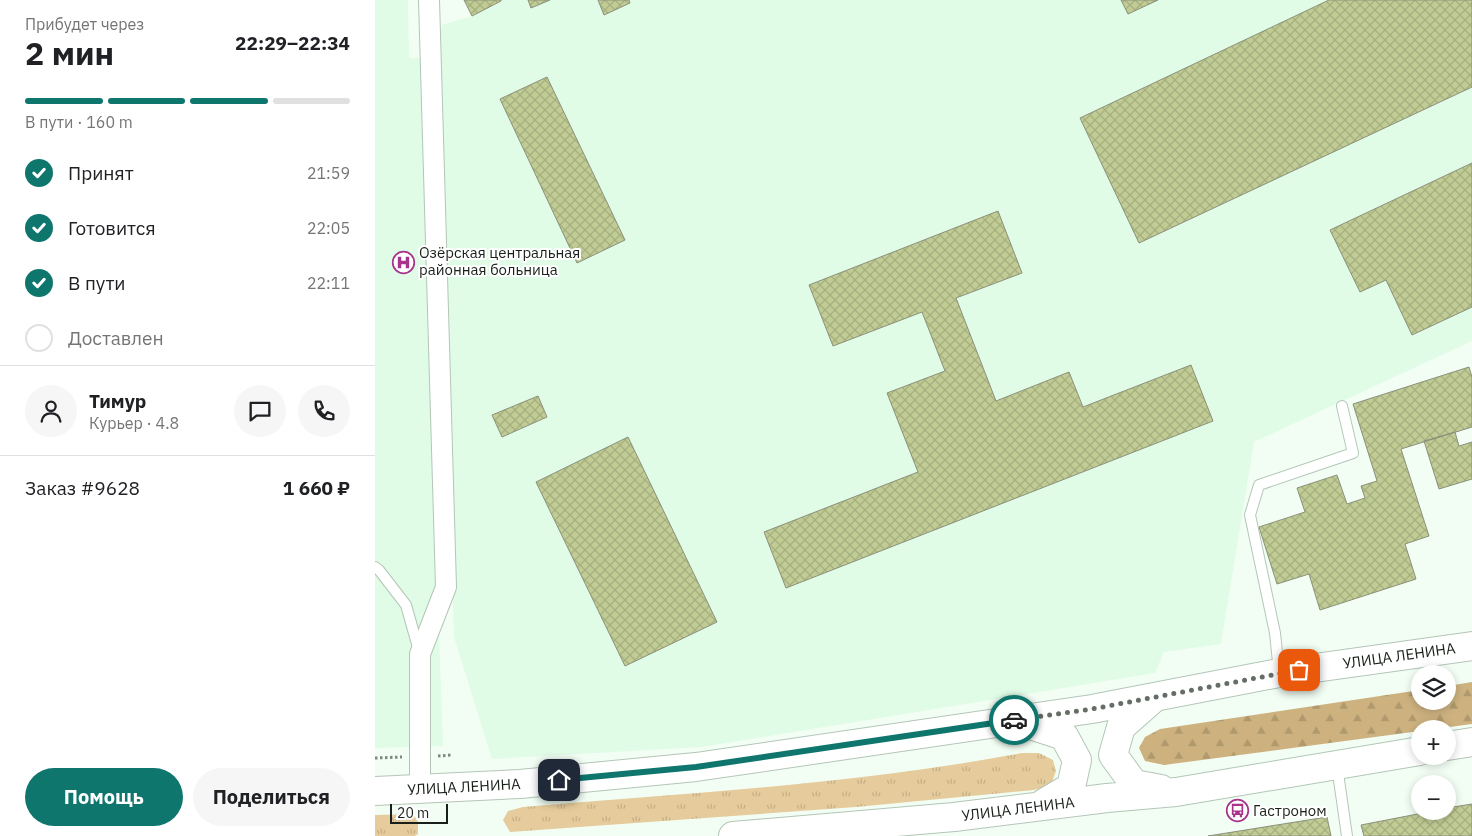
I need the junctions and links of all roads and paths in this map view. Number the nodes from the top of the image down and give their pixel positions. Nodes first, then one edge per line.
1 (429, 0) edge
2 (1342, 406) dead end
3 (375, 567) edge
4 (1472, 646) edge
5 (420, 654) junction
6 (1279, 673) junction
7 (1156, 696) junction
8 (1014, 720) junction
9 (1472, 742) edge
10 (1456, 745) edge
11 (1411, 753) edge
12 (1337, 765) junction
13 (420, 789) junction
14 (375, 791) edge
15 (1176, 792) junction
16 (1039, 807) junction
17 (733, 836) edge
18 (1347, 836) edge

1 - 5 street
2 - 6 lane
3 - 5 lane
4 - 6 main road, УЛИЦА ЛЕНИНА
5 - 13 street
6 - 7 main road, УЛИЦА ЛЕНИНА
7 - 8 main road, УЛИЦА ЛЕНИНА
7 - 15 main road
8 - 13 main road, УЛИЦА ЛЕНИНА
8 - 16 main road
9 - 10 main road
11 - 12 main road, УЛИЦА ЛЕНИНА
12 - 15 main road, УЛИЦА ЛЕНИНА
12 - 18 lane
13 - 14 main road, УЛИЦА ЛЕНИНА
15 - 16 main road, УЛИЦА ЛЕНИНА
16 - 17 main road, УЛИЦА ЛЕНИНА

